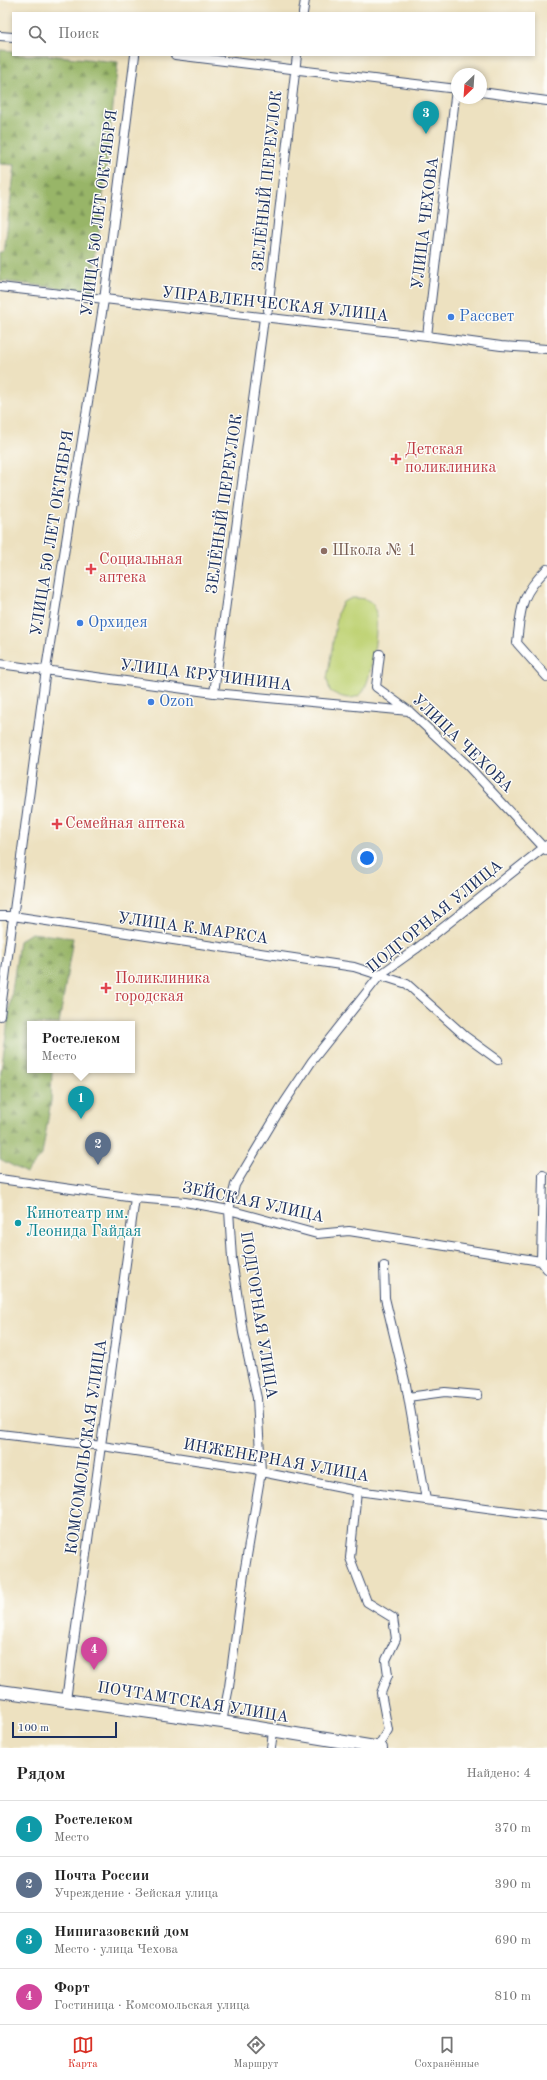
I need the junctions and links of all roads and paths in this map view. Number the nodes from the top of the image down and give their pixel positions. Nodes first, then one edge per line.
1 (305, 0) edge
2 (303, 12) edge
3 (0, 36) edge
4 (12, 37) edge
5 (135, 56) edge
6 (184, 56) edge
7 (297, 56) edge
8 (295, 69) junction
9 (451, 88) edge
10 (487, 93) edge
11 (547, 101) edge
12 (454, 104) edge
13 (0, 287) edge
14 (104, 300) junction
15 (268, 310) dead end
16 (264, 318) junction
17 (427, 336) junction
18 (547, 350) edge
19 (547, 569) edge
20 (380, 654) dead end
21 (0, 664) edge
22 (46, 670) junction
23 (547, 678) edge
24 (214, 693) junction
25 (409, 711) junction
26 (546, 848) edge
27 (0, 916) edge
28 (13, 916) junction
29 (380, 974) junction
30 (0, 1016) edge
31 (498, 1060) dead end
32 (543, 1174) dead end
33 (0, 1179) edge
34 (135, 1198) junction
35 (229, 1210) junction
36 (544, 1261) edge
37 (384, 1266) dead end
38 (547, 1269) edge
39 (478, 1395) dead end
40 (408, 1397) junction
41 (0, 1434) edge
42 (102, 1446) junction
43 (261, 1472) junction
44 (357, 1491) junction
45 (426, 1500) junction
46 (547, 1516) edge
47 (0, 1690) edge
48 (66, 1700) junction
49 (222, 1722) junction
50 (272, 1731) junction
51 (271, 1748) edge
52 (378, 1748) edge

1 - 2 street
3 - 4 street
5 - 14 street, УЛИЦА 50 ЛЕТ ОКТЯБРЯ
6 - 8 street
7 - 8 street, ЗЕЛЁНЫЙ ПЕРЕУЛОК
8 - 9 street
8 - 15 street, ЗЕЛЁНЫЙ ПЕРЕУЛОК
10 - 11 street
12 - 17 street, УЛИЦА ЧЕХОВА
13 - 14 street, УПРАВЛЕНЧЕСКАЯ УЛИЦА
14 - 16 street, УПРАВЛЕНЧЕСКАЯ УЛИЦА
14 - 22 street, УЛИЦА 50 ЛЕТ ОКТЯБРЯ
16 - 17 street, УПРАВЛЕНЧЕСКАЯ УЛИЦА
16 - 24 street, ЗЕЛЁНЫЙ ПЕРЕУЛОК
17 - 18 street, УПРАВЛЕНЧЕСКАЯ УЛИЦА
19 - 23 street
20 - 25 street, УЛИЦА ЧЕХОВА
21 - 22 street, УЛИЦА КРУЧИНИНА
22 - 24 street, УЛИЦА КРУЧИНИНА
22 - 28 street, УЛИЦА 50 ЛЕТ ОКТЯБРЯ
24 - 25 street, УЛИЦА КРУЧИНИНА
25 - 26 street, УЛИЦА ЧЕХОВА
26 - 29 street, ПОДГОРНАЯ УЛИЦА
27 - 28 street, УЛИЦА К.МАРКСА
28 - 29 street, УЛИЦА К.МАРКСА
28 - 30 street, УЛИЦА 50 ЛЕТ ОКТЯБРЯ
29 - 31 street, УЛИЦА К.МАРКСА
29 - 35 street, ПОДГОРНАЯ УЛИЦА
32 - 36 street
33 - 34 street, ЗЕЙСКАЯ УЛИЦА
34 - 35 street, ЗЕЙСКАЯ УЛИЦА
34 - 42 street, КОМСОМОЛЬСКАЯ УЛИЦА
35 - 36 street, ЗЕЙСКАЯ УЛИЦА
35 - 43 street, ПОДГОРНАЯ УЛИЦА
36 - 38 street
37 - 40 street
39 - 40 street
40 - 45 street
41 - 42 street, ИНЖЕНЕРНАЯ УЛИЦА
42 - 43 street, ИНЖЕНЕРНАЯ УЛИЦА
42 - 48 street, КОМСОМОЛЬСКАЯ УЛИЦА
43 - 44 street, ИНЖЕНЕРНАЯ УЛИЦА
43 - 49 street, ПОДГОРНАЯ УЛИЦА
44 - 45 street, ИНЖЕНЕРНАЯ УЛИЦА
44 - 52 street
45 - 46 street, ИНЖЕНЕРНАЯ УЛИЦА
47 - 48 street, ПОЧТАМТСКАЯ УЛИЦА
48 - 49 street, ПОЧТАМТСКАЯ УЛИЦА
49 - 50 street, ПОЧТАМТСКАЯ УЛИЦА
50 - 51 street
50 - 52 street, ПОЧТАМТСКАЯ УЛИЦА

